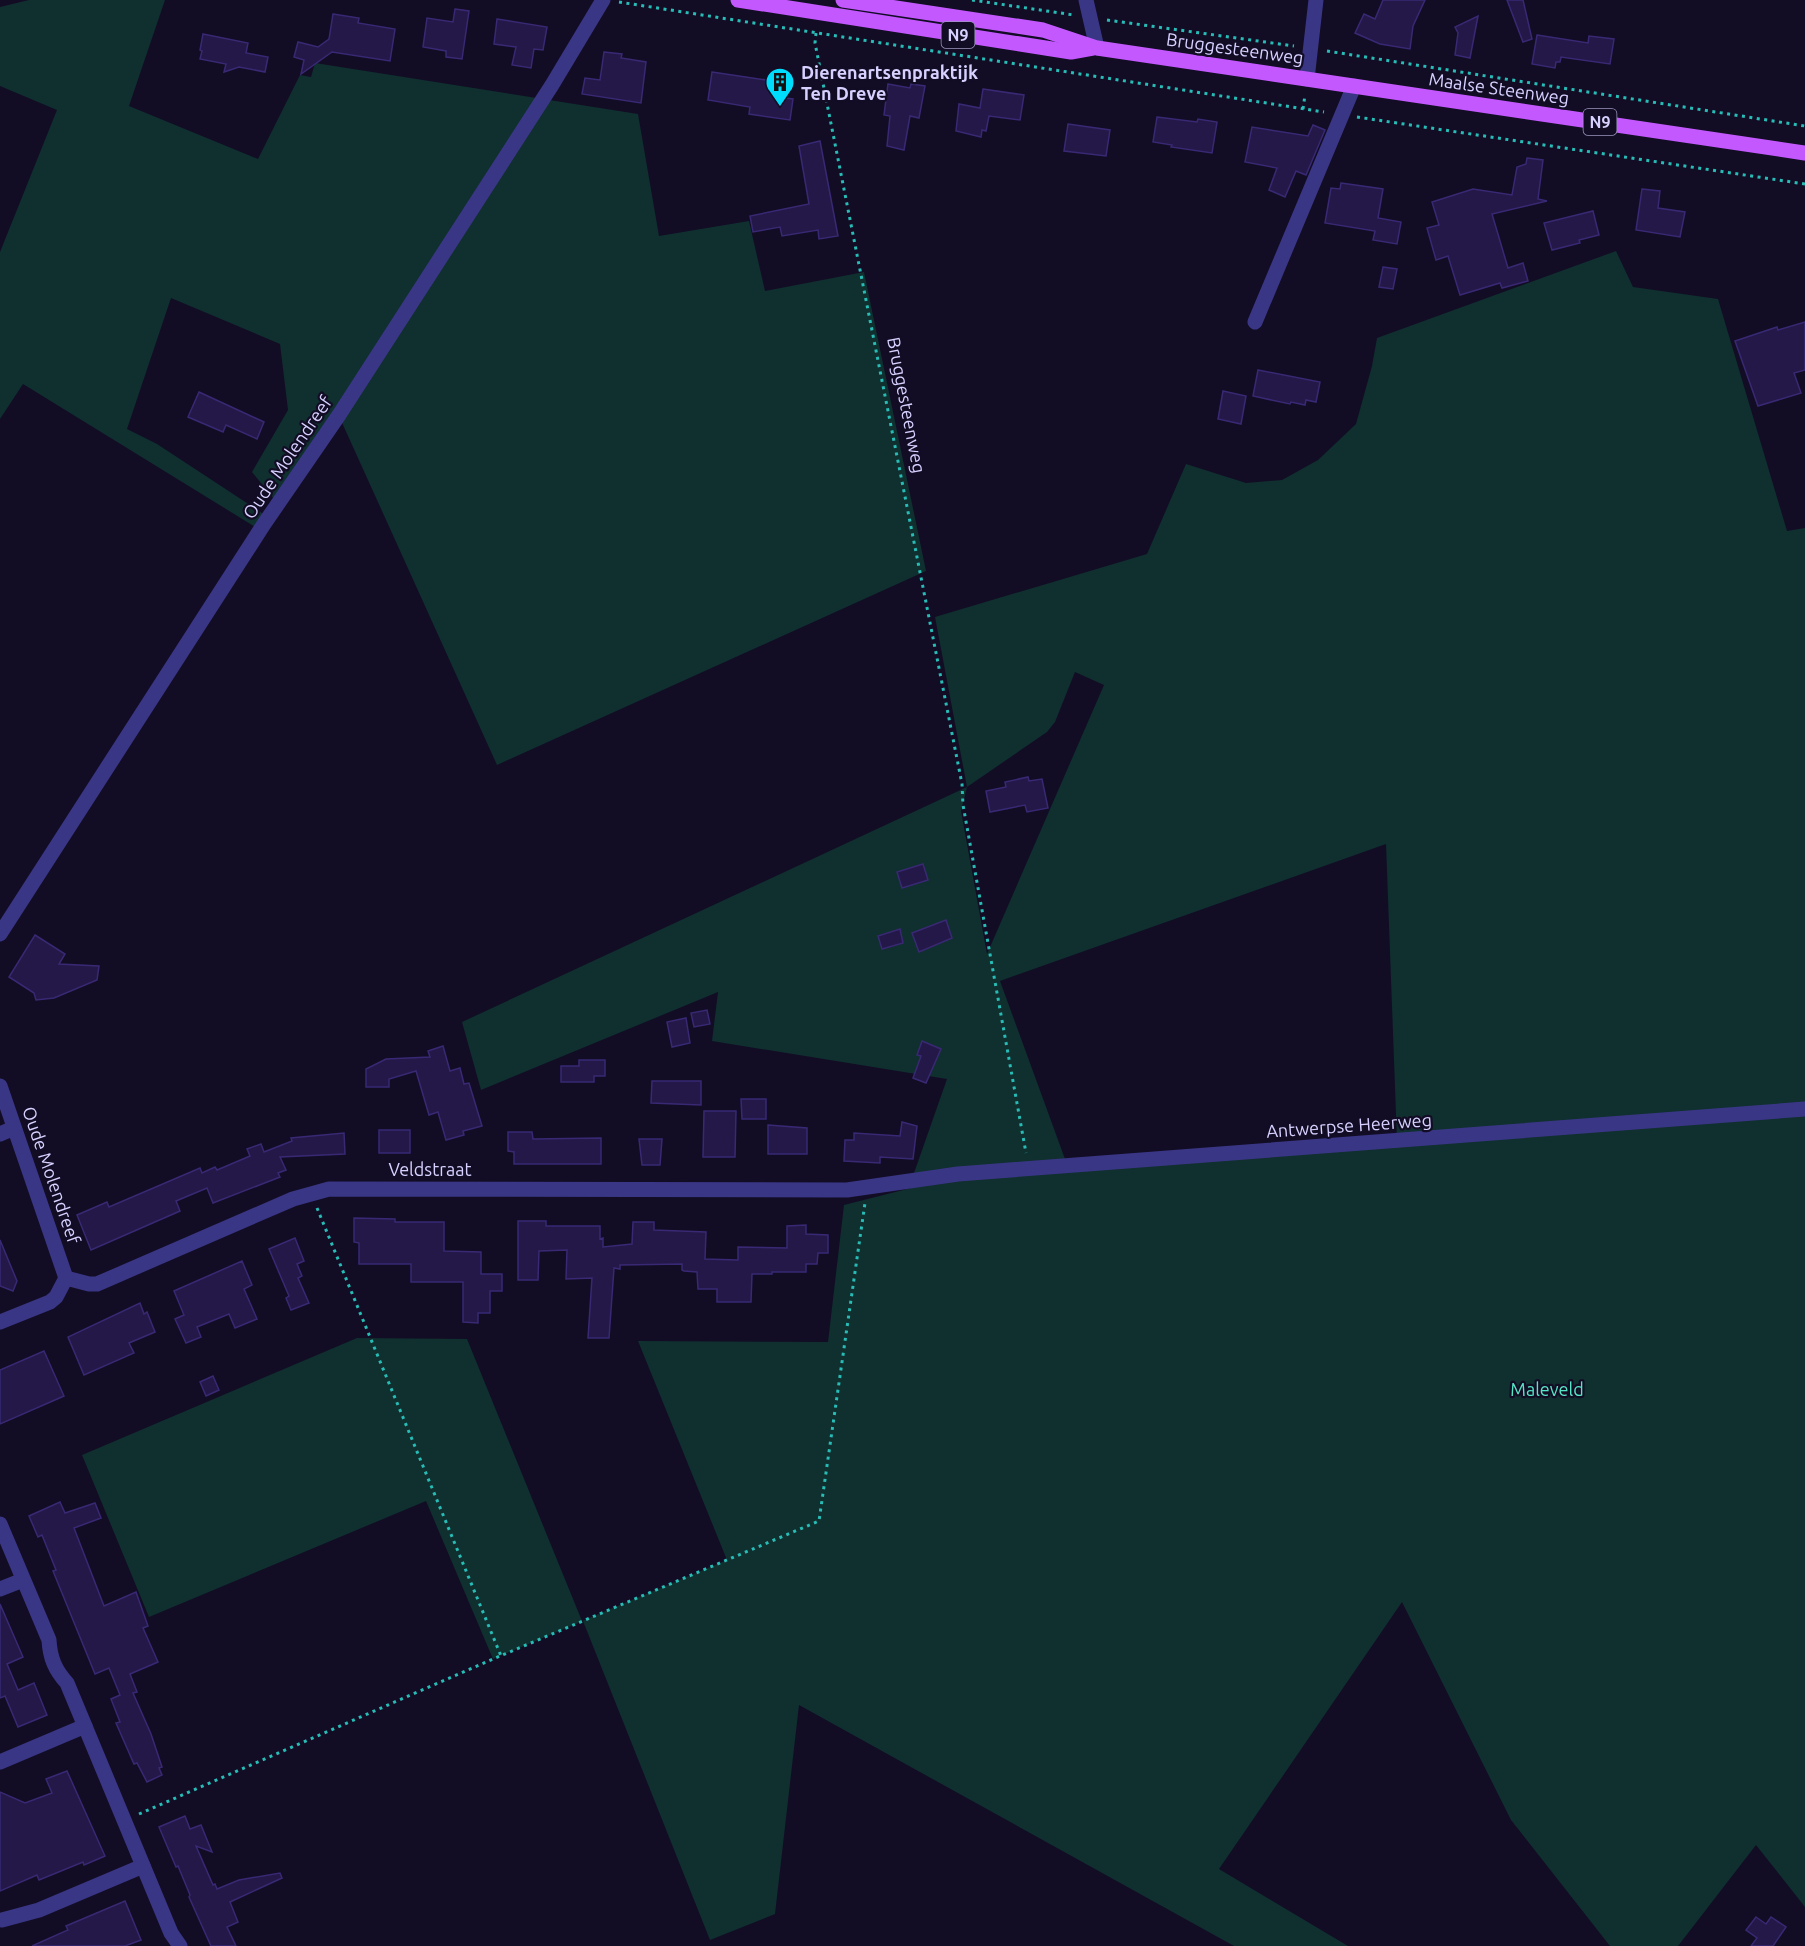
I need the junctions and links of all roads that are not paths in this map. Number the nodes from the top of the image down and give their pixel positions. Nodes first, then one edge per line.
1 (738, 0) edge
2 (843, 0) edge
3 (1086, 0) edge
4 (1316, 0) edge
5 (610, 1) edge
6 (795, 5) edge
7 (1097, 48) junction
8 (1307, 79) junction
9 (1360, 87) junction
10 (1805, 153) edge
11 (1255, 322) dead end
12 (0, 934) edge
13 (0, 1086) edge
14 (1805, 1109) edge
15 (7, 1131) edge
16 (896, 1182) joint
17 (66, 1278) junction
18 (0, 1322) edge
19 (0, 1524) edge
20 (23, 1580) junction
21 (0, 1589) edge
22 (85, 1726) junction
23 (0, 1762) edge
24 (143, 1866) junction
25 (2, 1920) dead end
26 (180, 1946) edge

1 - 6 main road, Bruggesteenweg / N9
2 - 7 main road, Bruggesteenweg / N9
3 - 7 street
4 - 8 street
5 - 12 street, Oude Molendreef
6 - 7 main road, Bruggesteenweg / N9
7 - 8 main road, Bruggesteenweg / N9
8 - 9 main road, Bruggesteenweg / N9
9 - 10 main road, Maalse Steenweg / N9
9 - 11 street
13 - 15 street, Oude Molendreef
14 - 16 street, Antwerpse Heerweg
15 - 17 street, Oude Molendreef
16 - 17 street, Veldstraat
17 - 18 street
19 - 20 street
20 - 21 street
20 - 22 street
22 - 23 street
22 - 24 street
24 - 25 street
24 - 26 street

